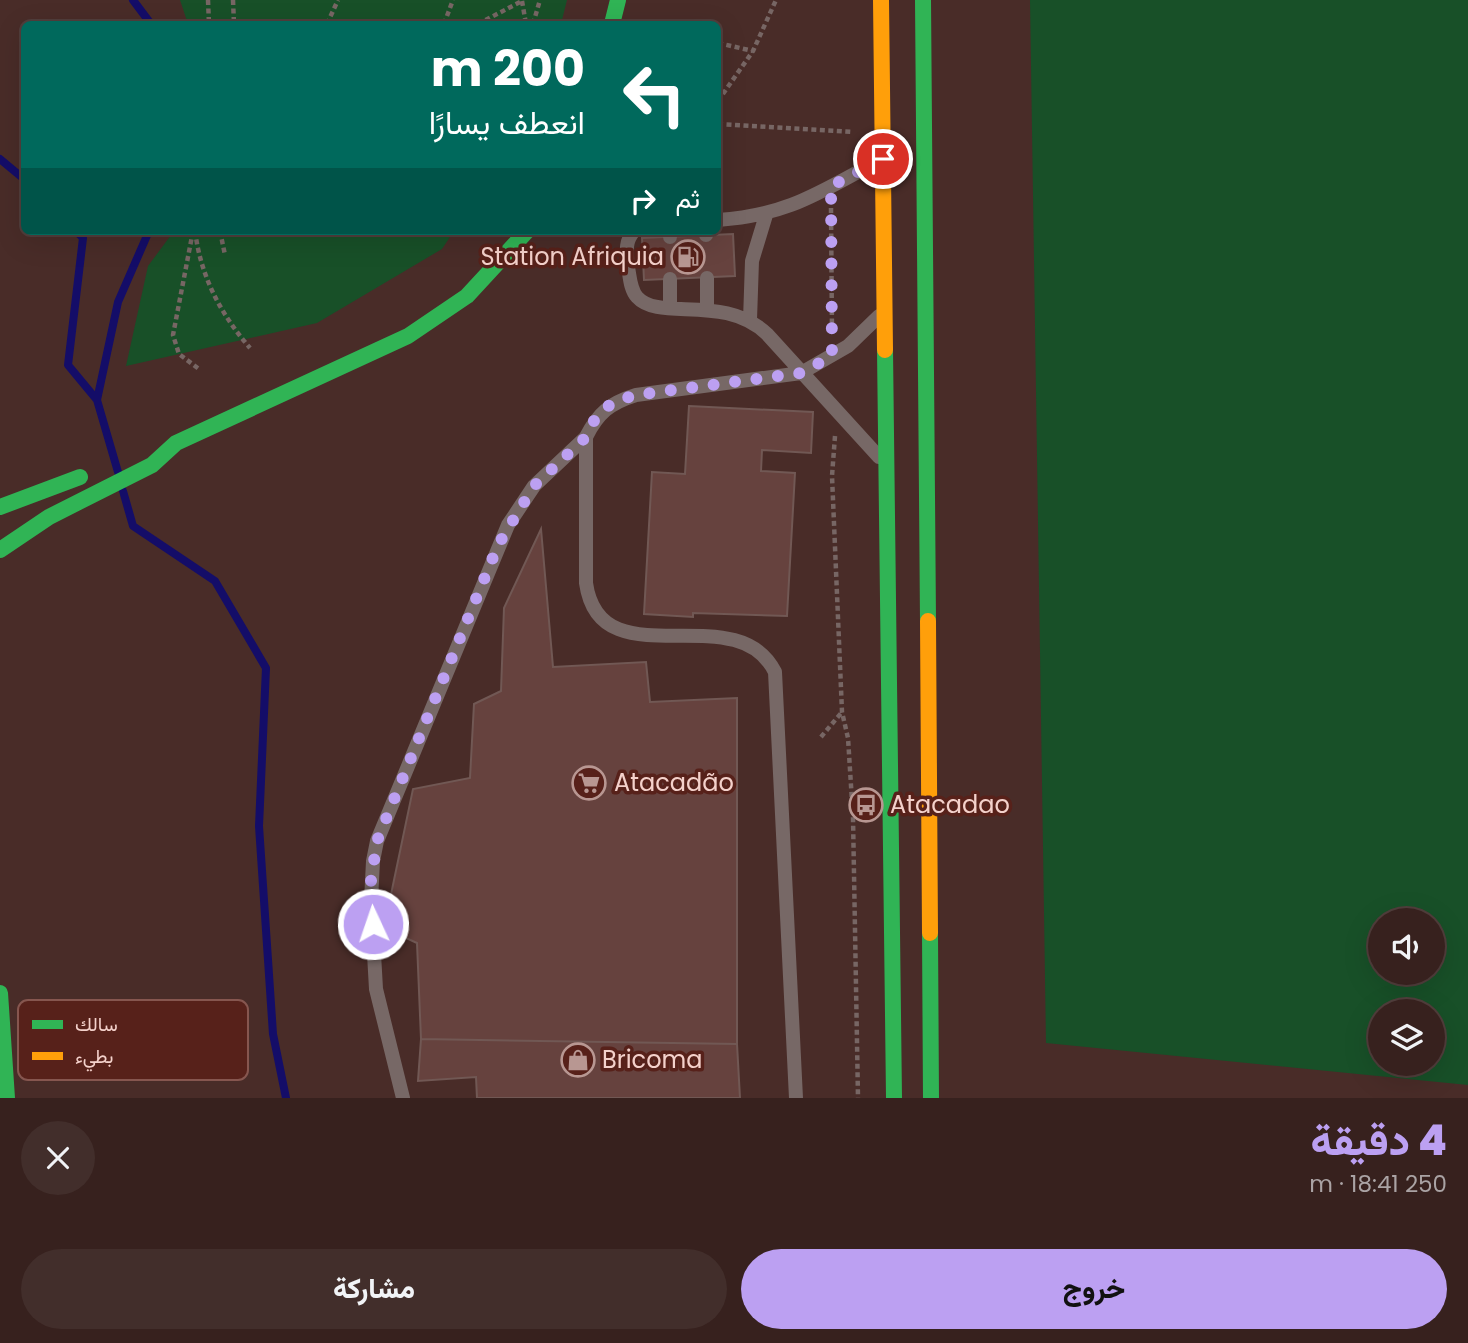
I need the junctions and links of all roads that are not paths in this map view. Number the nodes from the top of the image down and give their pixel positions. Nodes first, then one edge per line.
1 (618, 0) edge
2 (881, 0) edge
3 (923, 0) edge
4 (613, 21) edge
5 (883, 159) junction
6 (766, 215) junction
7 (721, 220) edge
8 (523, 235) edge
9 (632, 235) edge
10 (707, 278) dead end
11 (670, 279) dead end
12 (670, 308) junction
13 (707, 309) junction
14 (884, 310) junction
15 (750, 320) junction
16 (801, 373) junction
17 (586, 437) junction
18 (176, 443) junction
19 (144, 447) dead end
20 (886, 464) junction
21 (96, 469) dead end
22 (0, 507) edge
23 (0, 550) edge
24 (0, 993) edge
25 (7, 1098) edge
26 (403, 1098) edge
27 (796, 1098) edge
28 (894, 1098) edge
29 (931, 1098) edge

1 - 4 main road
2 - 5 main road
3 - 29 main road
5 - 6 lane
5 - 14 main road
6 - 7 lane
6 - 15 lane
8 - 18 main road
9 - 12 lane
10 - 13 lane
11 - 12 lane
12 - 13 lane
13 - 15 lane
14 - 16 lane
14 - 20 main road
15 - 16 lane
16 - 17 lane
16 - 20 lane
17 - 26 lane
17 - 27 lane
18 - 19 main road
18 - 23 main road
20 - 28 main road
21 - 22 main road
24 - 25 main road

